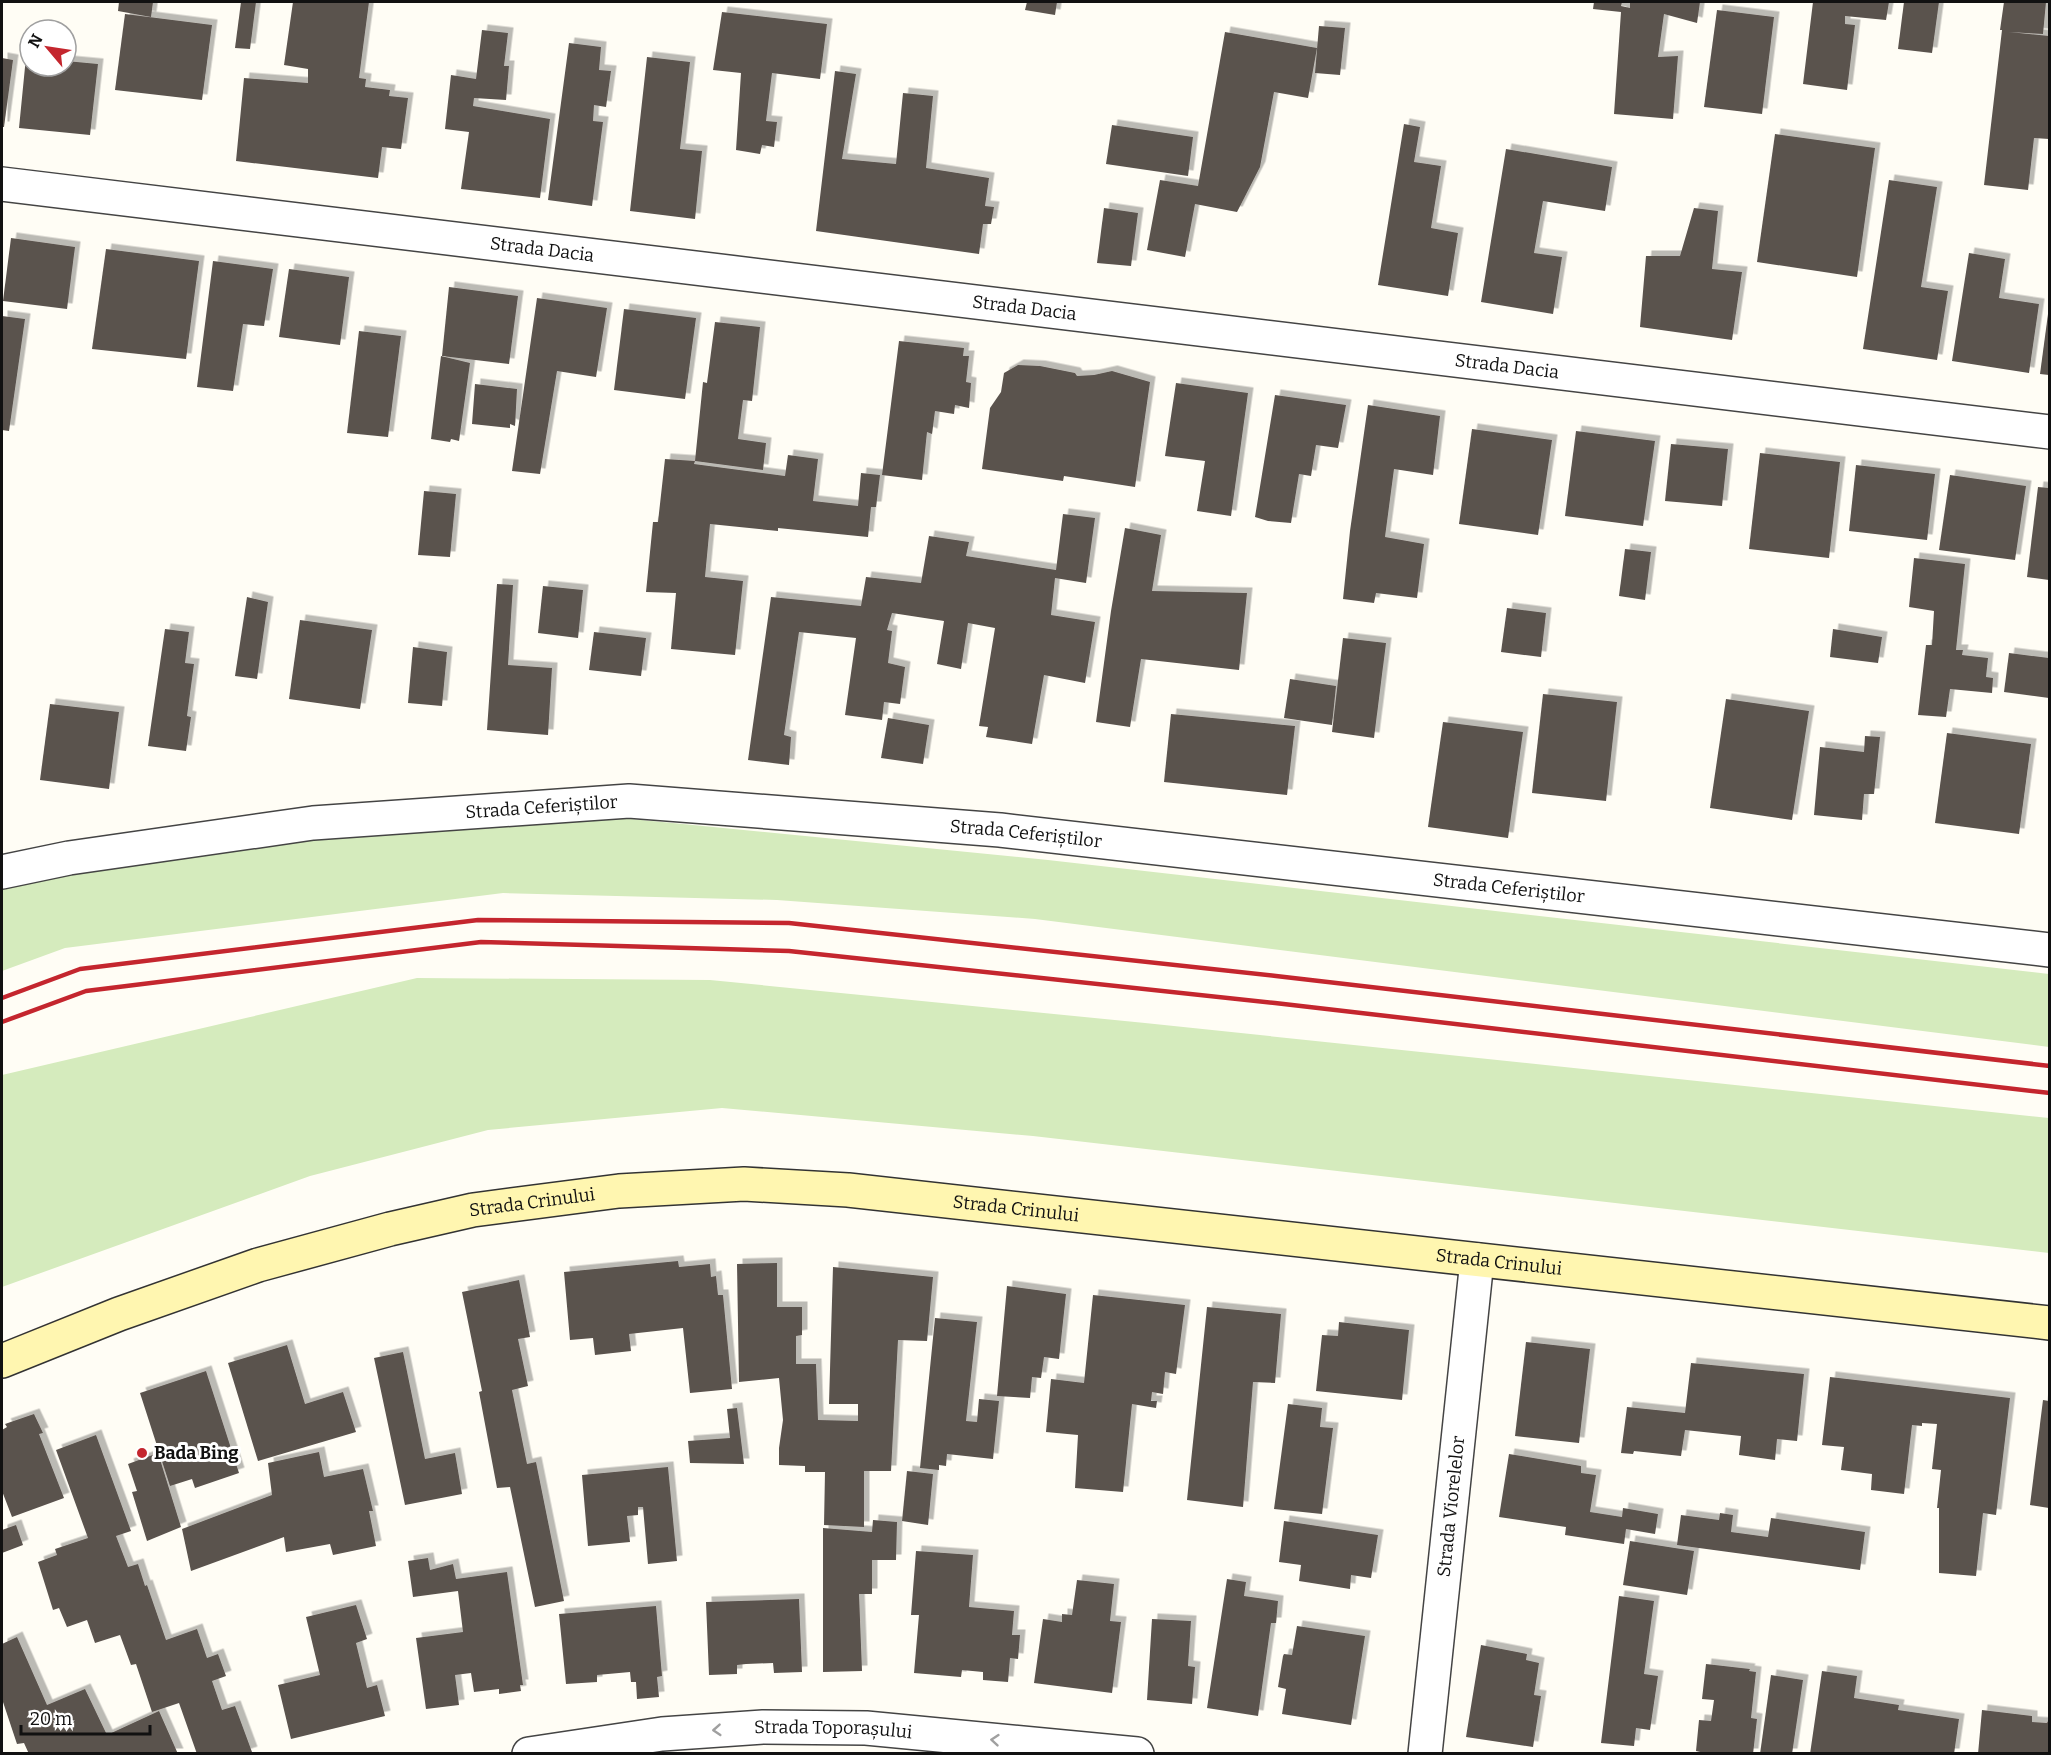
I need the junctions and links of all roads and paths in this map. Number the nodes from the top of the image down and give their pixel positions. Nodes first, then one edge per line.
1 (2, 184) edge
2 (2049, 432) edge
3 (2, 872) edge
4 (2049, 950) edge
5 (1477, 1260) junction
6 (2049, 1323) edge
7 (2, 1361) edge
8 (529, 1754) edge
9 (1137, 1754) edge
10 (1425, 1754) edge

1 - 2 street, Strada Dacia
3 - 4 street, Strada Ceferiștilor
5 - 6 street, Strada Crinului
5 - 7 street, Strada Crinului
5 - 10 street, Strada Viorelelor
9 -> 8 street, Strada Toporașului

